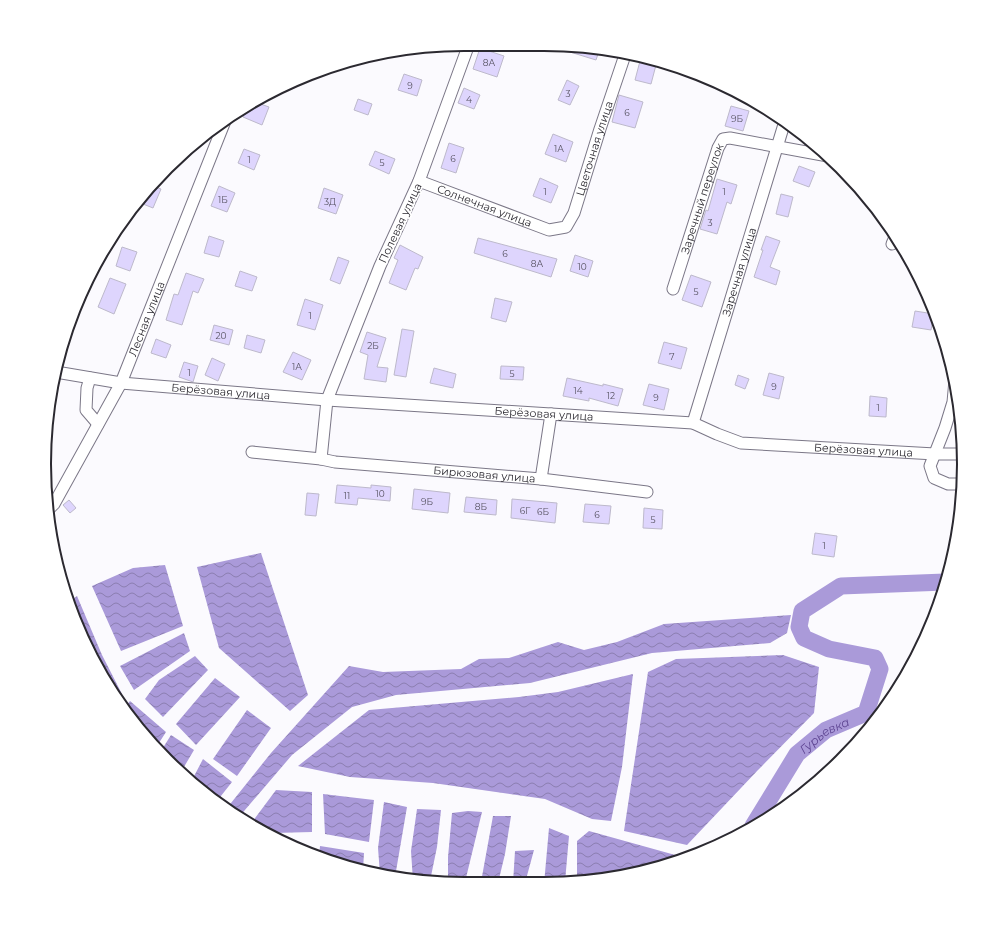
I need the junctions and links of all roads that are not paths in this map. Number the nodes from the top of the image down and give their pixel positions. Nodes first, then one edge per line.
1 (466, 51) edge
2 (624, 59) edge
3 (783, 128) edge
4 (220, 131) edge
5 (777, 147) junction
6 (817, 154) edge
7 (419, 181) junction
8 (549, 230) joint
9 (673, 289) dead end
10 (61, 373) edge
11 (90, 378) junction
12 (121, 383) junction
13 (326, 400) junction
14 (952, 403) edge
15 (551, 414) junction
16 (693, 423) junction
17 (98, 424) junction
18 (252, 452) dead end
19 (935, 454) junction
20 (957, 454) edge
21 (321, 459) junction
22 (542, 479) junction
23 (956, 484) edge
24 (647, 492) dead end
25 (54, 504) edge

1 - 7 street, Полевая улица
2 - 8 street, Цветочная улица
3 - 5 street, Заречная улица
4 - 12 street, Лесная улица
5 - 6 street
5 - 9 street, Заречный переулок
5 - 16 street, Заречная улица
7 - 8 street, Солнечная улица
7 - 13 street, Полевая улица
10 - 11 street, Берёзовая улица
11 - 12 street, Берёзовая улица
11 - 17 street
12 - 13 street, Берёзовая улица
12 - 17 street, Лесная улица
13 - 15 street, Берёзовая улица
13 - 21 street
14 - 19 street
15 - 16 street, Берёзовая улица
15 - 22 street
16 - 19 street, Берёзовая улица
17 - 25 street, Лесная улица
18 - 21 street, Бирюзовая улица
19 - 20 street, Берёзовая улица
19 - 23 street
21 - 22 street, Бирюзовая улица
22 - 24 street, Бирюзовая улица

